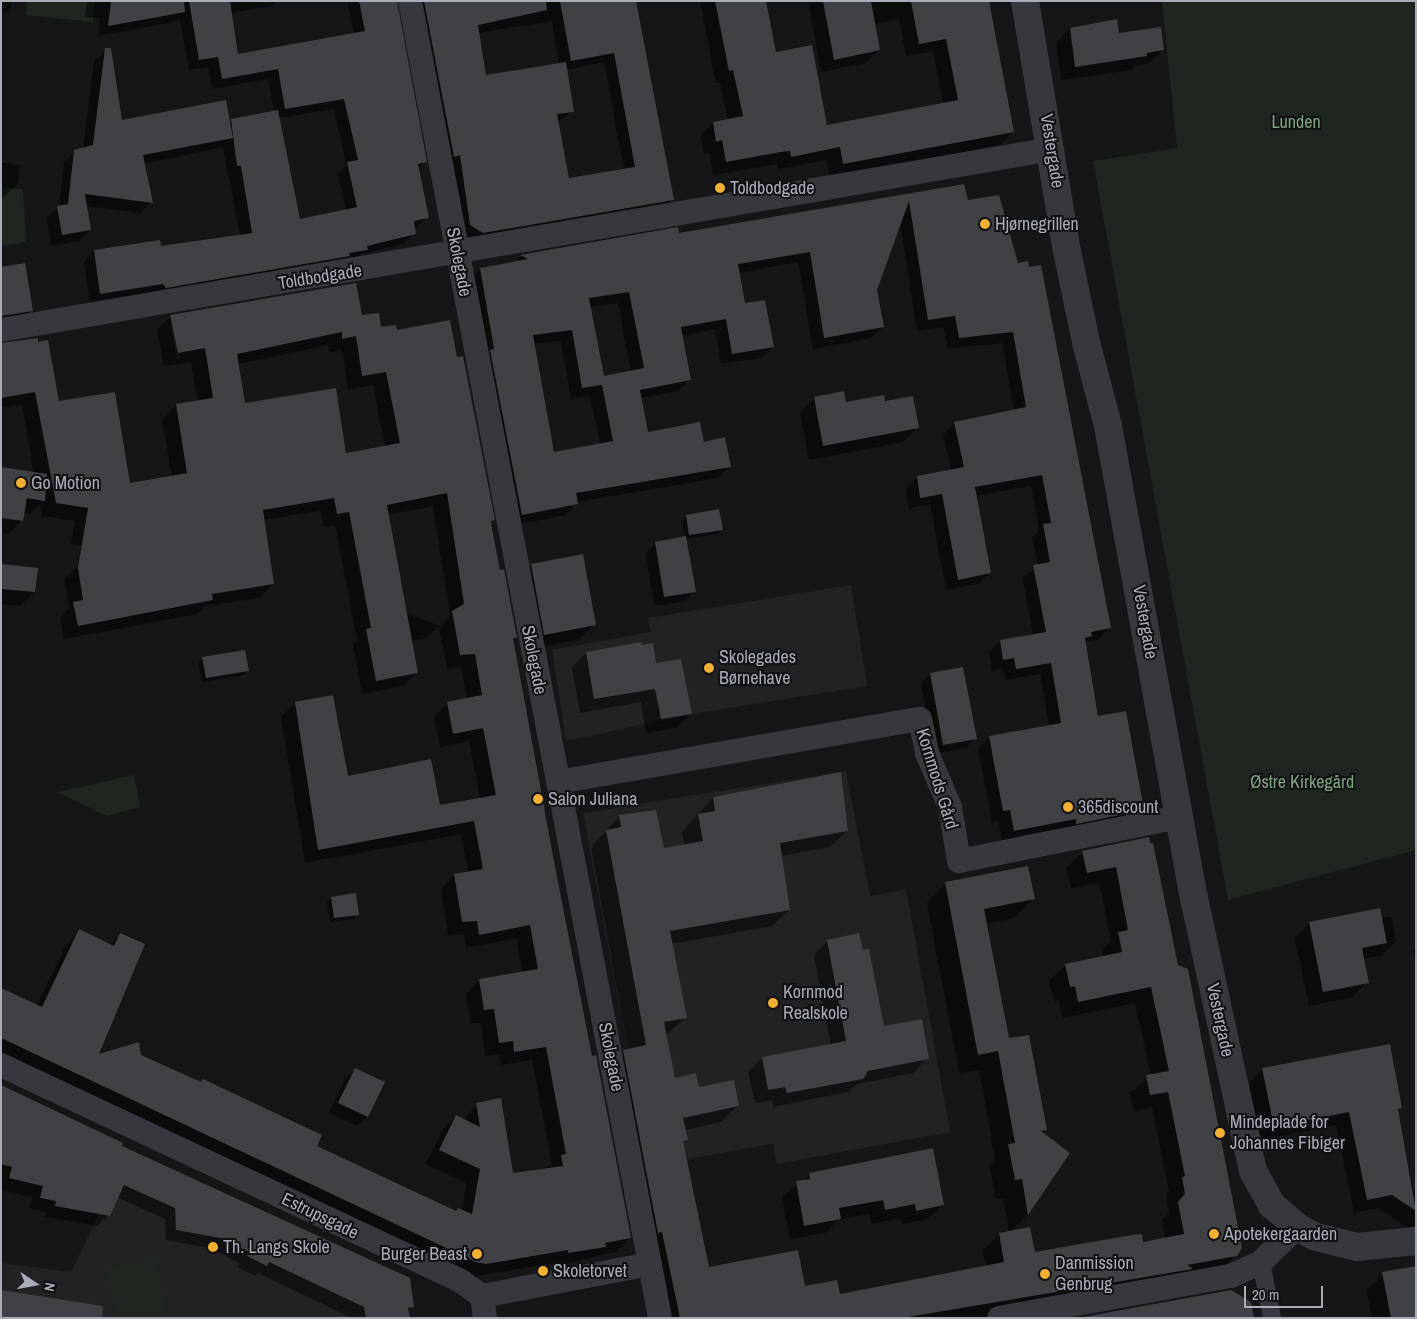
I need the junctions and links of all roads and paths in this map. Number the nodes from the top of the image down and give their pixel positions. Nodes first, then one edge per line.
1 (410, 1) edge
2 (1026, 1) edge
3 (1052, 149) junction
4 (457, 254) junction
5 (1, 330) edge
6 (558, 782) junction
7 (1180, 817) junction
8 (1, 1065) edge
9 (1297, 1228) junction
10 (1416, 1241) edge
11 (1261, 1262) junction
12 (650, 1264) junction
13 (484, 1307) edge
14 (660, 1318) edge
15 (999, 1318) edge
16 (1272, 1318) edge

1 - 4 street, Skolegade
2 - 3 street, Vestergade
3 - 4 street, Toldbodgade
3 - 7 street, Vestergade
4 - 5 street, Toldbodgade
4 - 6 street, Skolegade
6 - 7 street, Kornmods Gård
6 - 12 street, Skolegade
7 - 9 street, Vestergade
8 - 13 street, Estrupsgade
9 - 10 street
9 - 11 street
11 - 15 street
11 - 16 street
12 - 13 street, Estrupsgade
12 - 14 street, Skolegade

